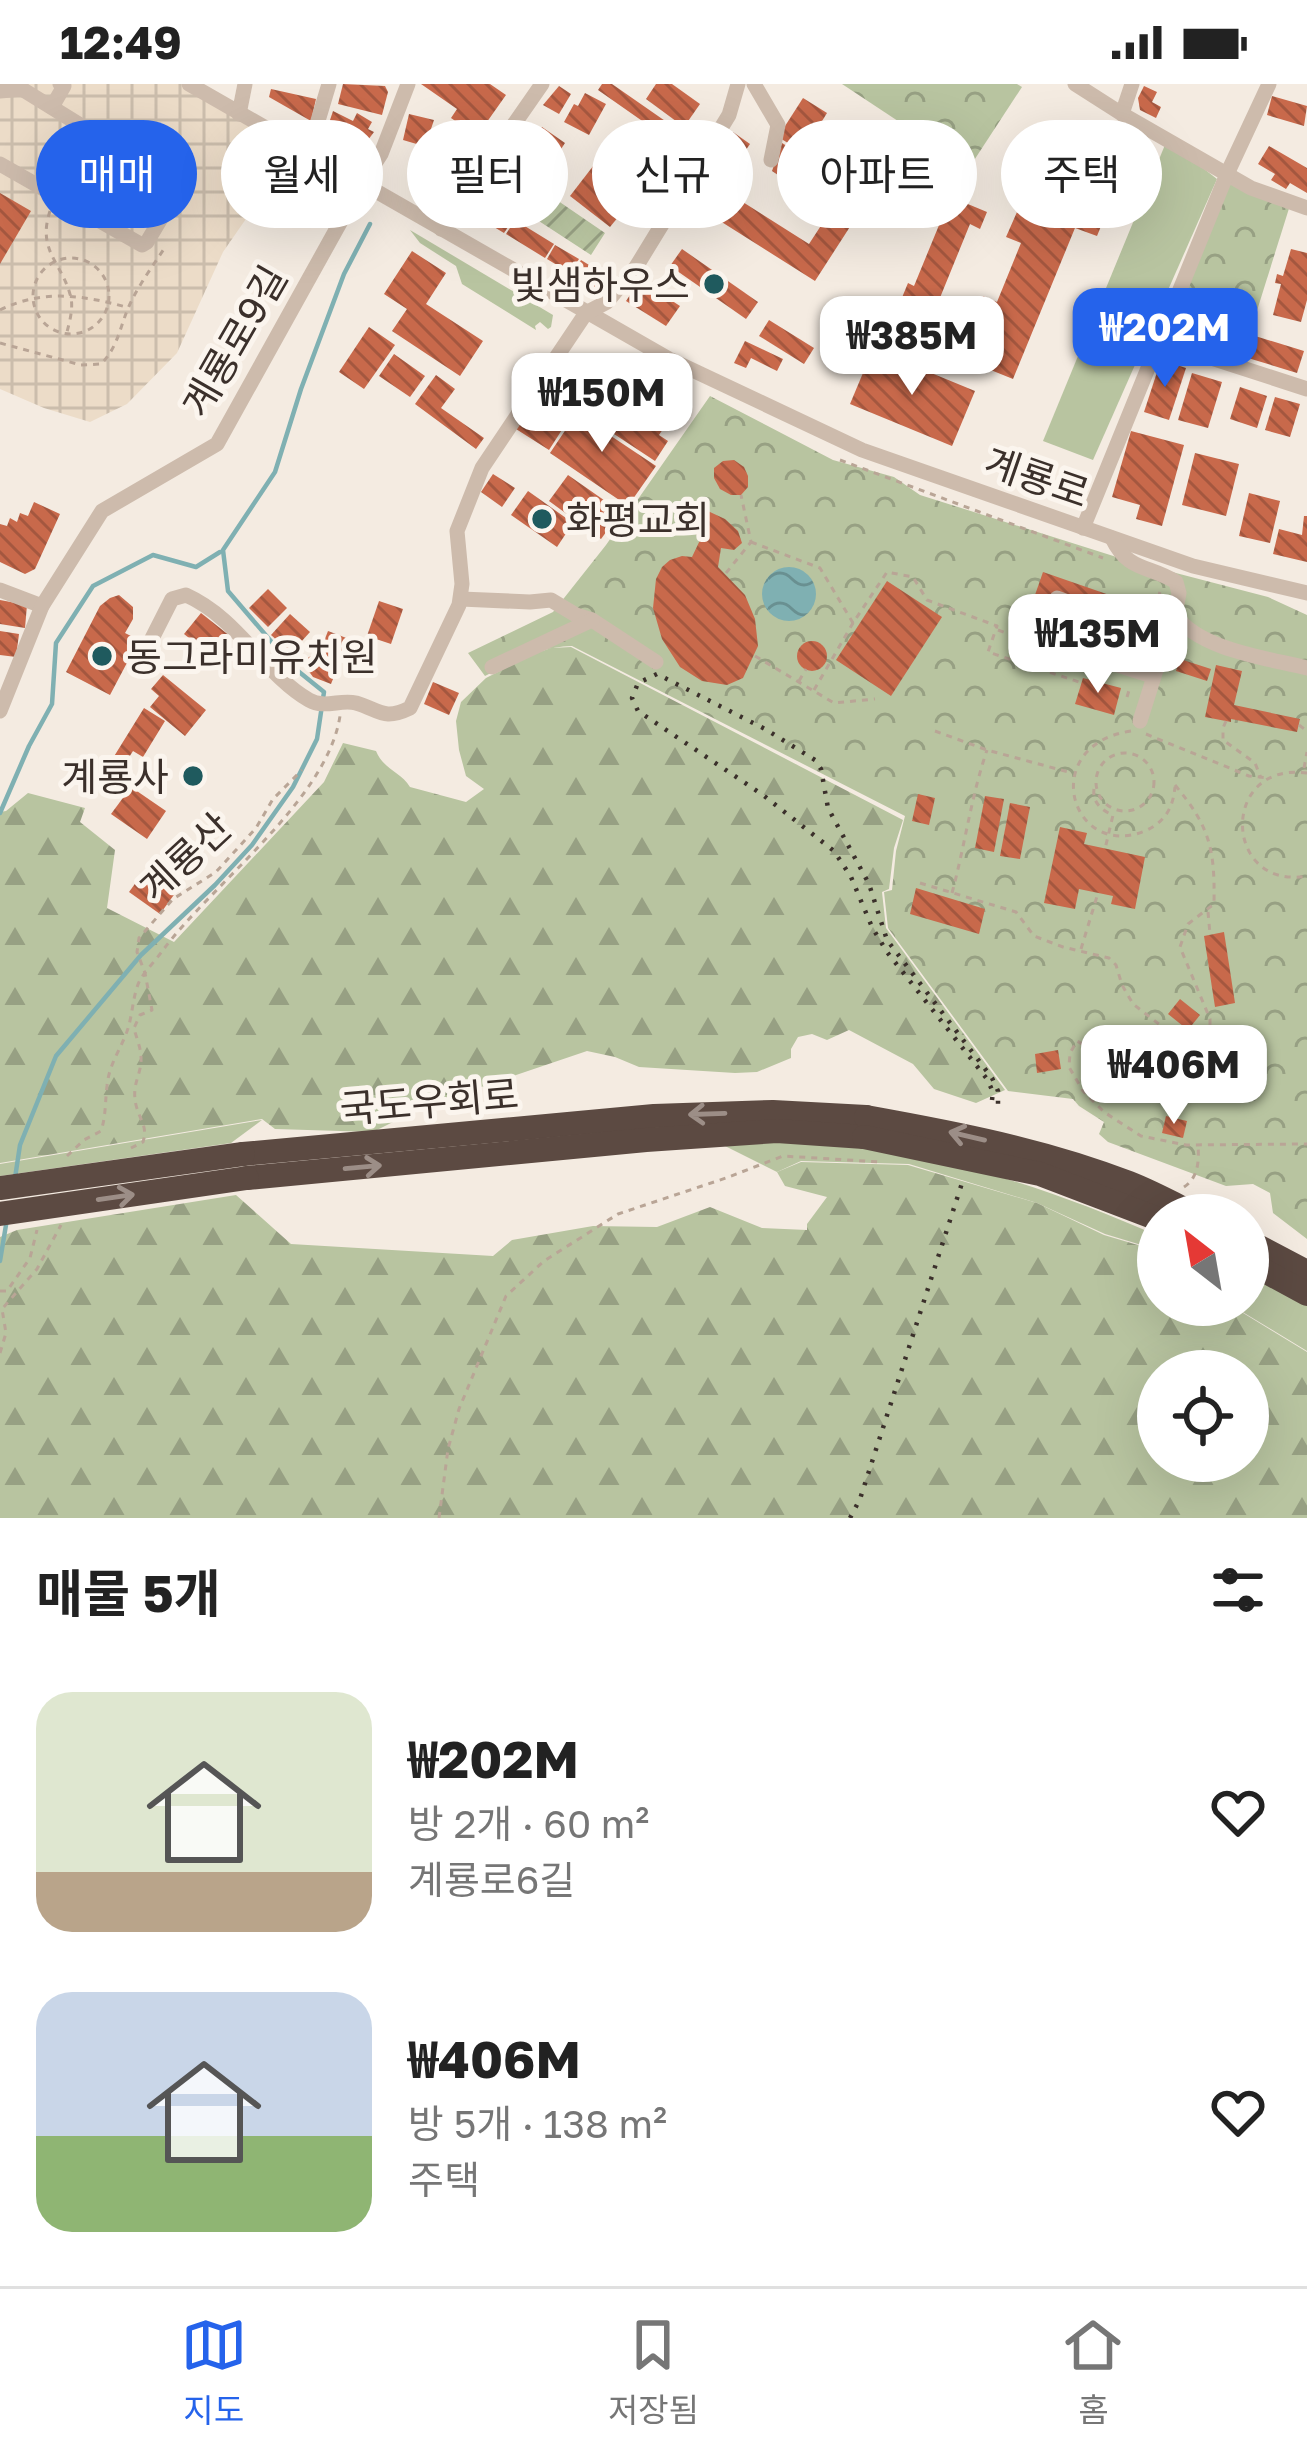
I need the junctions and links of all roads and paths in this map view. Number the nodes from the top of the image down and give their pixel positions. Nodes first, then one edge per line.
1 (60, 84) edge
2 (189, 84) edge
3 (245, 84) edge
4 (329, 84) edge
5 (408, 84) edge
6 (542, 84) edge
7 (738, 84) edge
8 (754, 84) edge
9 (1075, 84) edge
10 (1132, 84) edge
11 (1269, 84) edge
12 (4, 88) edge
13 (52, 107) junction
14 (239, 113) junction
15 (1122, 114) junction
16 (74, 120) edge
17 (251, 120) edge
18 (318, 120) edge
19 (383, 149) edge
20 (771, 160) dead end
21 (0, 164) edge
22 (1227, 174) junction
23 (36, 185) edge
24 (383, 196) edge
25 (1307, 208) edge
26 (47, 228) edge
27 (112, 228) edge
28 (155, 228) edge
29 (337, 228) edge
30 (441, 229) junction
31 (166, 245) dead end
32 (53, 262) junction
33 (71, 295) junction
34 (33, 296) junction
35 (108, 302) junction
36 (128, 308) junction
37 (0, 310) edge
38 (586, 313) junction
39 (66, 334) junction
40 (1159, 340) junction
41 (0, 344) edge
42 (1307, 389) edge
43 (840, 460) dead end
44 (741, 495) dead end
45 (1083, 528) junction
46 (1112, 538) junction
47 (751, 542) junction
48 (1109, 560) dead end
49 (1186, 563) junction
50 (726, 573) dead end
51 (1164, 580) dead end
52 (0, 590) edge
53 (1307, 593) edge
54 (460, 598) junction
55 (1177, 600) junction
56 (42, 606) junction
57 (592, 620) junction
58 (1150, 623) junction
59 (855, 625) junction
60 (996, 629) junction
61 (1171, 638) junction
62 (1030, 641) dead end
63 (1228, 648) junction
64 (755, 656) dead end
65 (1103, 660) junction
66 (656, 662) dead end
67 (138, 666) dead end
68 (1157, 667) junction
69 (492, 668) dead end
70 (1307, 668) edge
71 (806, 669) dead end
72 (1135, 671) junction
73 (798, 682) junction
74 (1082, 683) dead end
75 (813, 691) junction
76 (875, 698) dead end
77 (1127, 698) dead end
78 (331, 704) junction
79 (0, 711) edge
80 (1140, 721) dead end
81 (1226, 722) dead end
82 (1299, 725) dead end
83 (935, 731) dead end
84 (1307, 731) edge
85 (987, 750) junction
86 (1307, 752) edge
87 (302, 770) dead end
88 (1305, 772) edge
89 (1073, 774) junction
90 (1261, 778) junction
91 (1269, 778) junction
92 (1096, 785) junction
93 (1108, 836) junction
94 (1106, 849) dead end
95 (1307, 876) edge
96 (920, 884) dead end
97 (952, 893) junction
98 (1098, 893) dead end
99 (1208, 909) junction
100 (1210, 934) dead end
101 (1080, 951) junction
102 (145, 973) junction
103 (1166, 1040) junction
104 (865, 1127) junction
105 (1200, 1143) junction
106 (1307, 1144) edge
107 (120, 1154) dead end
108 (895, 1156) dead end
109 (62, 1161) dead end
110 (245, 1166) junction
111 (0, 1188) edge
112 (1177, 1190) dead end
113 (1153, 1194) edge
114 (1137, 1212) edge
115 (0, 1214) edge
116 (40, 1221) dead end
117 (63, 1221) dead end
118 (1269, 1252) edge
119 (1307, 1272) edge
120 (1269, 1273) edge
121 (0, 1292) edge
122 (1307, 1294) edge
123 (0, 1353) edge
124 (439, 1518) edge

1 - 13 street
2 - 14 street, 계룡로
3 - 14 street
4 - 18 street
5 - 19 street, 계룡로9길
6 - 30 street
7 - 38 street
8 - 20 street
9 - 15 street
10 - 15 street
11 - 22 street
12 - 13 street
13 - 16 street
14 - 17 street, 계룡로
15 - 22 street
21 - 23 street
22 - 25 street
22 - 40 street
24 - 30 street, 계룡로
26 - 32 path
27 - 28 street
29 - 56 street, 계룡로9길
30 - 38 street, 계룡로
31 - 36 path
32 - 33 path
32 - 34 path
32 - 35 path
33 - 34 path
33 - 35 path
33 - 39 path
34 - 37 path
34 - 39 path
35 - 36 path
35 - 39 path
36 - 41 path
38 - 45 street, 계룡로
38 - 54 street
40 - 42 street
40 - 45 street
43 - 48 path
44 - 47 path
45 - 46 street, 계룡로
46 - 49 street, 계룡로
46 - 55 street
47 - 50 path
47 - 59 path
49 - 53 street, 계룡로
49 - 55 street
51 - 58 path
52 - 56 street
54 - 57 street
54 - 78 street
55 - 58 street
55 - 61 street
55 - 63 street
56 - 79 street, 계룡로9길
57 - 66 street
57 - 69 street
58 - 61 street
59 - 60 path
59 - 75 path
60 - 62 path
60 - 74 path
61 - 63 street
61 - 68 street
63 - 70 street
64 - 73 path
65 - 65 street
65 - 72 street
67 - 78 street
68 - 72 street
68 - 80 street
71 - 73 path
72 - 77 path
73 - 75 path
75 - 76 path
78 - 102 path
81 - 90 path
82 - 84 path
83 - 85 path
85 - 89 path
85 - 97 path
86 - 88 path
87 - 102 path, 계룡산
88 - 91 path
89 - 90 path
89 - 93 path
90 - 91 path
91 - 95 path
92 - 92 path
92 - 93 path
93 - 94 path
93 - 99 path
96 - 97 path
97 - 101 path
98 - 101 path
99 - 100 path
99 - 103 path
101 - 103 path
102 - 107 path, 계룡산
102 - 109 path
103 - 105 path
104 - 110 highway, 국도우회로
113 -> 104 highway, bridge
104 - 114 highway, bridge
105 - 106 path
105 - 112 path
108 - 124 path
110 - 111 highway, 국도우회로, bridge
115 -> 110 highway, 국도우회로, bridge
116 - 121 path
117 - 123 path
118 - 119 highway
120 - 122 highway

